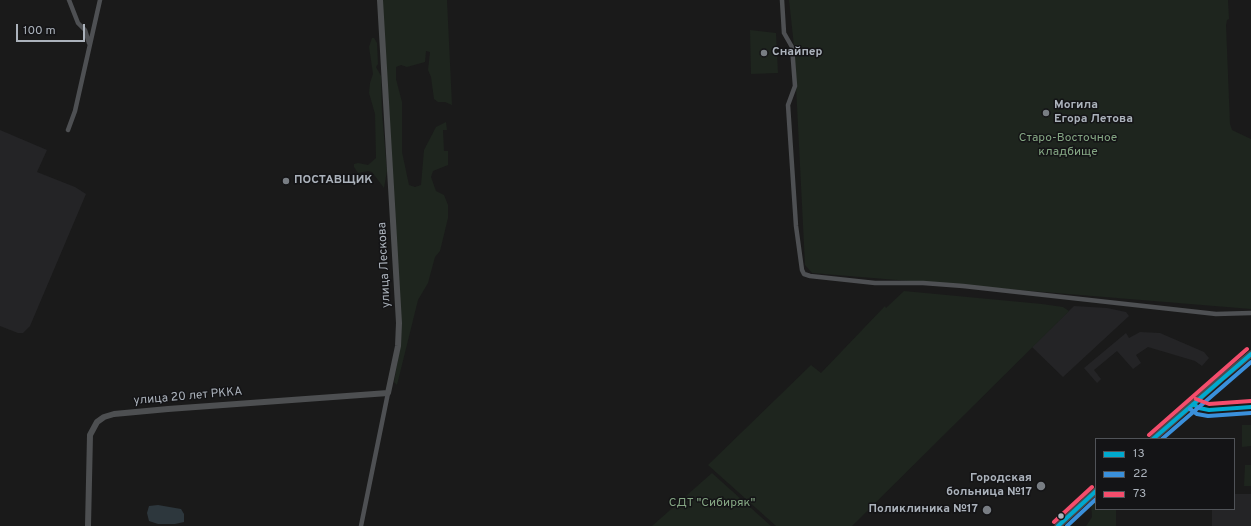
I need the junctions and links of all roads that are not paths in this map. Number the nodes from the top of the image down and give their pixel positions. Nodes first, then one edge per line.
1 (69, 0) edge
2 (100, 0) edge
3 (380, 0) edge
4 (782, 0) edge
5 (93, 29) junction
6 (85, 30) junction
7 (90, 44) junction
8 (68, 130) dead end
9 (1251, 312) edge
10 (1251, 354) edge
11 (388, 394) junction
12 (1154, 438) edge
13 (1095, 492) edge
14 (88, 526) edge
15 (361, 526) edge
16 (1058, 526) edge

1 - 6 street
2 - 5 street
3 - 11 main road, улица Лескова
4 - 9 street
5 - 6 street
5 - 7 street
6 - 7 street
7 - 8 street
10 - 12 main road
11 - 14 main road, улица 20 лет РККА
11 - 15 street, улица Лескова
13 - 16 main road

